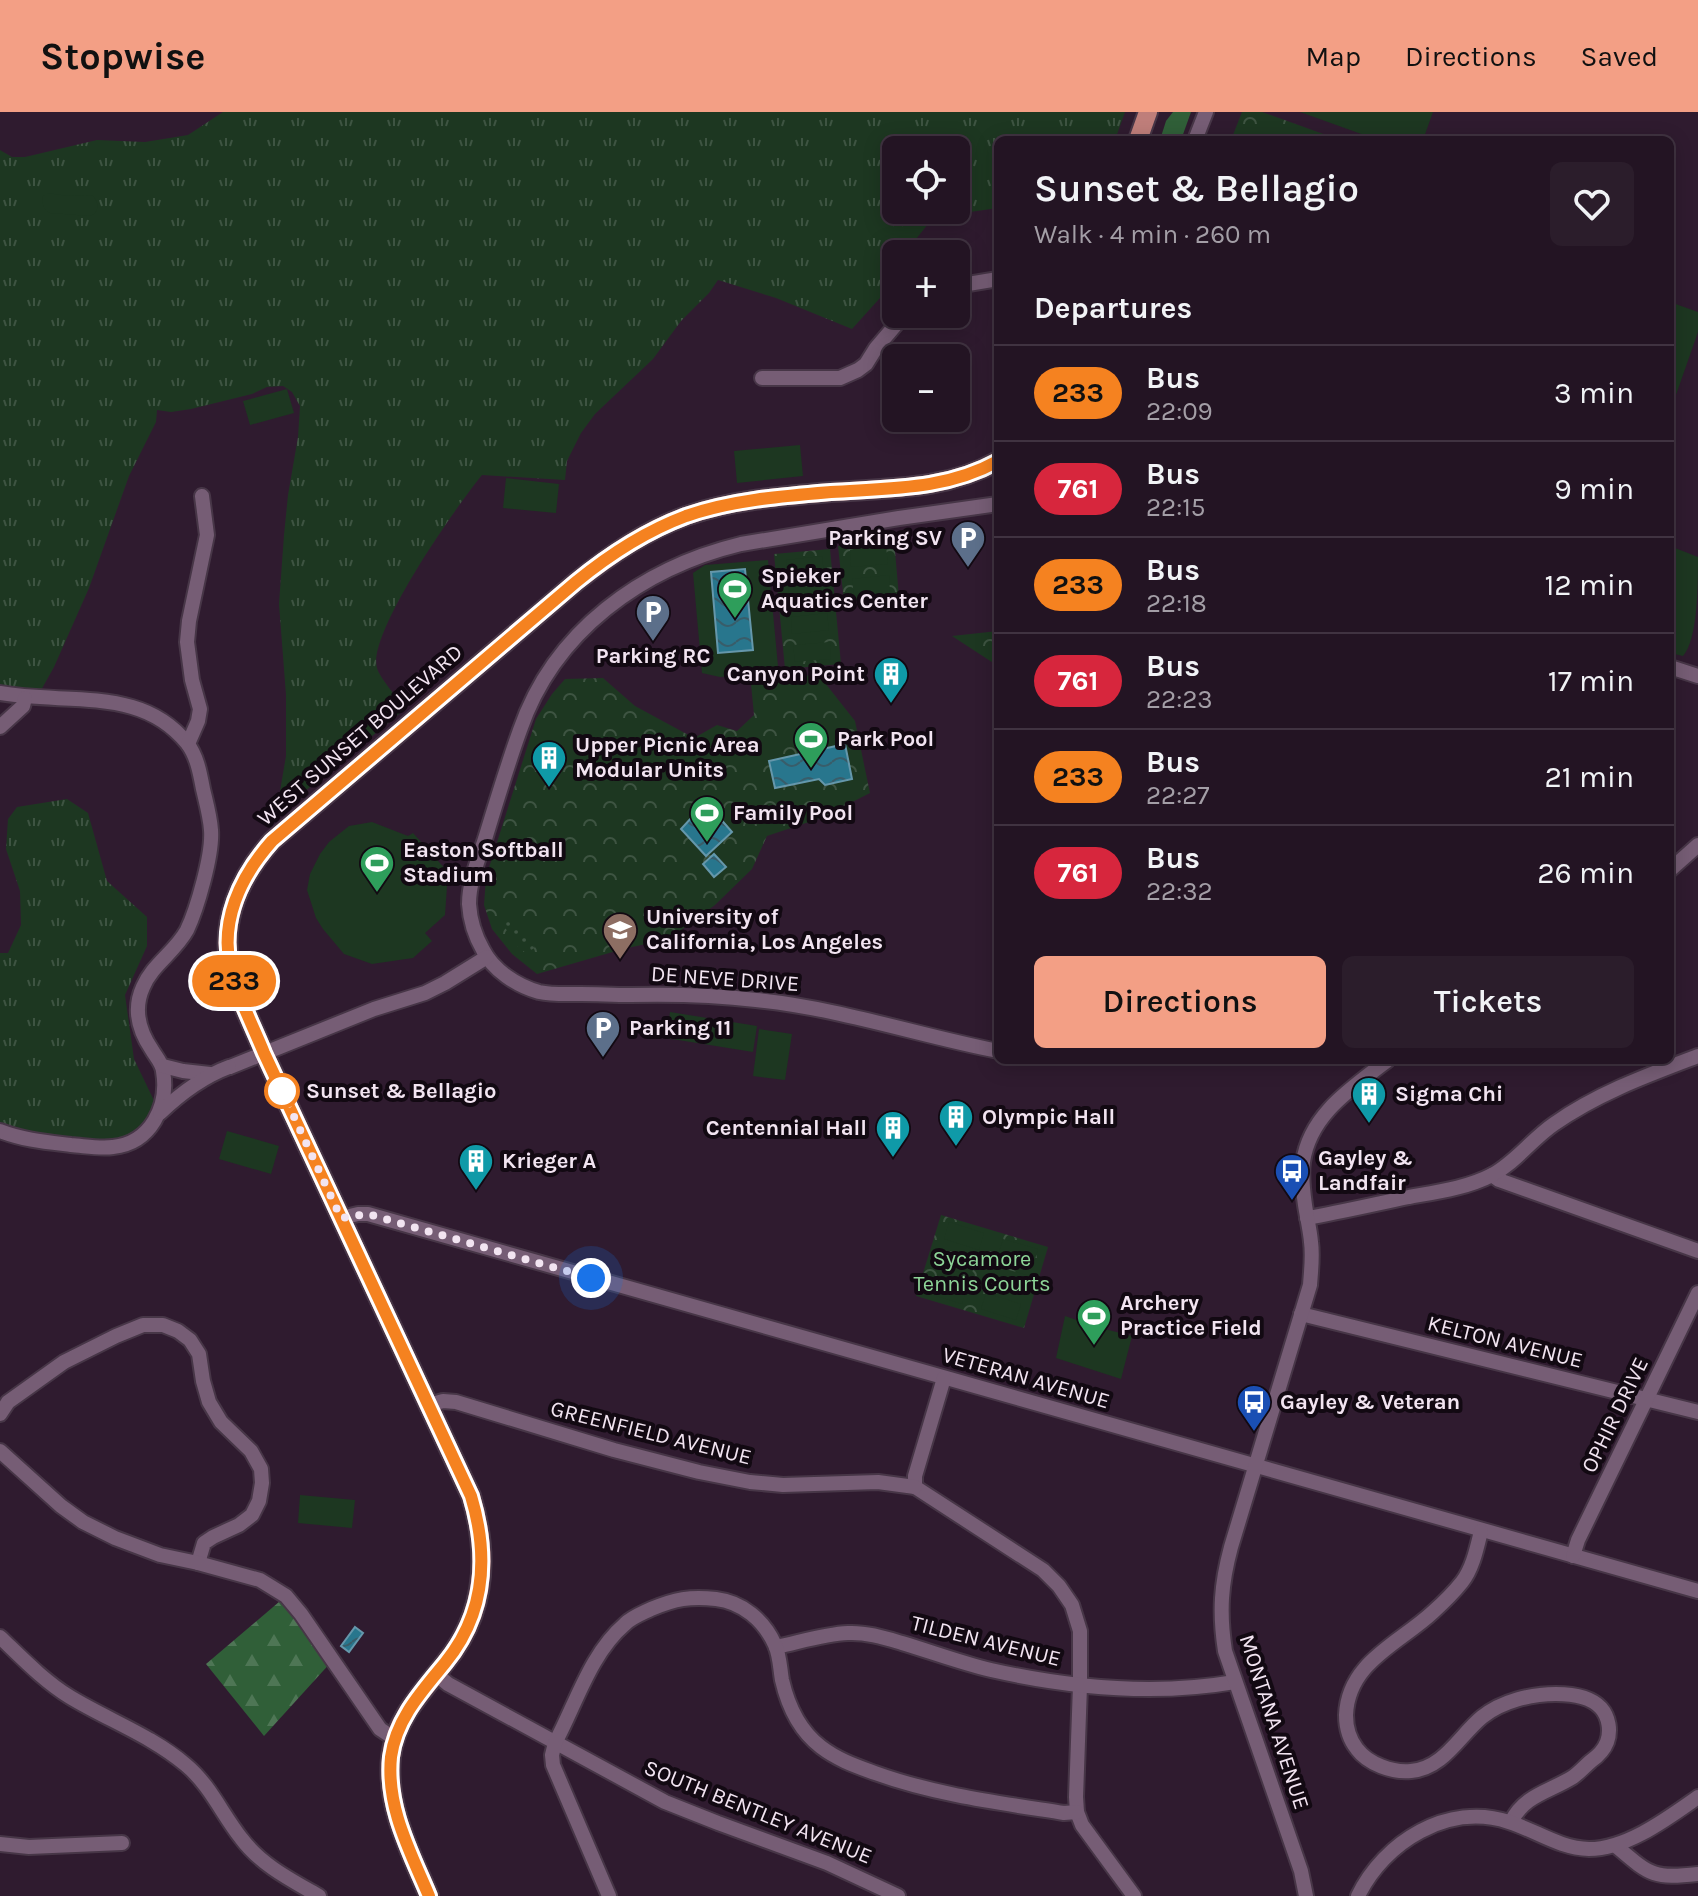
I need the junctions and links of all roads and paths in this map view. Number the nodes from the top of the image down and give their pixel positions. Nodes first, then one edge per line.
1 (1148, 112) edge
2 (1206, 112) edge
3 (1139, 136) edge
4 (1197, 136) edge
5 (994, 280) edge
6 (970, 284) edge
7 (893, 328) edge
8 (762, 378) dead end
9 (994, 463) edge
10 (202, 496) dead end
11 (994, 505) edge
12 (1674, 668) edge
13 (1698, 676) edge
14 (0, 693) edge
15 (25, 698) junction
16 (0, 727) edge
17 (188, 744) junction
18 (1698, 845) edge
19 (1674, 866) edge
20 (487, 957) junction
21 (994, 1050) edge
22 (264, 1053) junction
23 (1698, 1056) edge
24 (1383, 1064) edge
25 (163, 1066) junction
26 (211, 1074) junction
27 (160, 1113) junction
28 (0, 1131) edge
29 (1492, 1175) junction
30 (341, 1218) junction
31 (1307, 1218) junction
32 (1698, 1251) edge
33 (1698, 1293) edge
34 (1301, 1314) junction
35 (944, 1378) junction
36 (1646, 1400) junction
37 (429, 1405) junction
38 (1698, 1412) edge
39 (0, 1414) edge
40 (0, 1451) edge
41 (1255, 1467) junction
42 (915, 1487) junction
43 (1481, 1531) junction
44 (1573, 1556) junction
45 (198, 1563) junction
46 (1698, 1591) edge
47 (0, 1637) edge
48 (776, 1647) junction
49 (436, 1674) junction
50 (1235, 1682) junction
51 (1080, 1686) junction
52 (395, 1739) junction
53 (555, 1743) junction
54 (1698, 1797) edge
55 (1077, 1812) junction
56 (1511, 1822) junction
57 (122, 1843) dead end
58 (0, 1844) edge
59 (1616, 1846) junction
60 (1698, 1874) edge
61 (300, 1891) edge
62 (319, 1896) edge
63 (429, 1896) edge
64 (609, 1896) edge
65 (898, 1896) edge
66 (1134, 1896) edge
67 (1306, 1896) edge
68 (1358, 1896) edge

1 - 3 main road
2 - 4 street
5 - 6 street
7 - 8 street
9 - 22 main road, WEST SUNSET BOULEVARD
10 - 17 street
11 - 20 street, DE NEVE DRIVE
12 - 13 street
14 - 15 street
15 - 16 street
15 - 17 street
17 - 25 street
18 - 19 street
20 - 21 street, DE NEVE DRIVE
20 - 22 street
22 - 26 street
22 - 30 main road, WEST SUNSET BOULEVARD
23 - 29 street
24 - 31 street, MONTANA AVENUE
25 - 26 street
25 - 27 street
26 - 27 street
27 - 28 street
29 - 31 street
29 - 32 street
30 - 35 street, VETERAN AVENUE
30 - 37 main road, WEST SUNSET BOULEVARD
31 - 34 street, MONTANA AVENUE
33 - 36 street, OPHIR DRIVE
34 - 36 street, KELTON AVENUE
34 - 41 street, MONTANA AVENUE
35 - 41 street, VETERAN AVENUE
35 - 42 street
36 - 38 street, KELTON AVENUE
36 - 44 street, OPHIR DRIVE
37 - 42 street, GREENFIELD AVENUE
37 - 49 main road, WEST SUNSET BOULEVARD
39 - 45 street
40 - 45 street
41 - 43 street, VETERAN AVENUE
41 - 50 street, MONTANA AVENUE
42 - 51 street
43 - 44 street, VETERAN AVENUE
43 - 56 street
44 - 46 street, VETERAN AVENUE
45 - 52 street
47 - 61 street
48 - 51 street, TILDEN AVENUE
48 - 53 street
48 - 55 street
49 - 52 main road, WEST SUNSET BOULEVARD
49 - 53 street, SOUTH BENTLEY AVENUE
50 - 51 street, TILDEN AVENUE
50 - 67 street, MONTANA AVENUE
51 - 55 street
52 - 63 main road, WEST SUNSET BOULEVARD
53 - 64 street
53 - 65 street, SOUTH BENTLEY AVENUE
54 - 59 street
55 - 66 street
56 - 59 street
56 - 68 street
57 - 58 street
59 - 60 street
61 - 62 street

